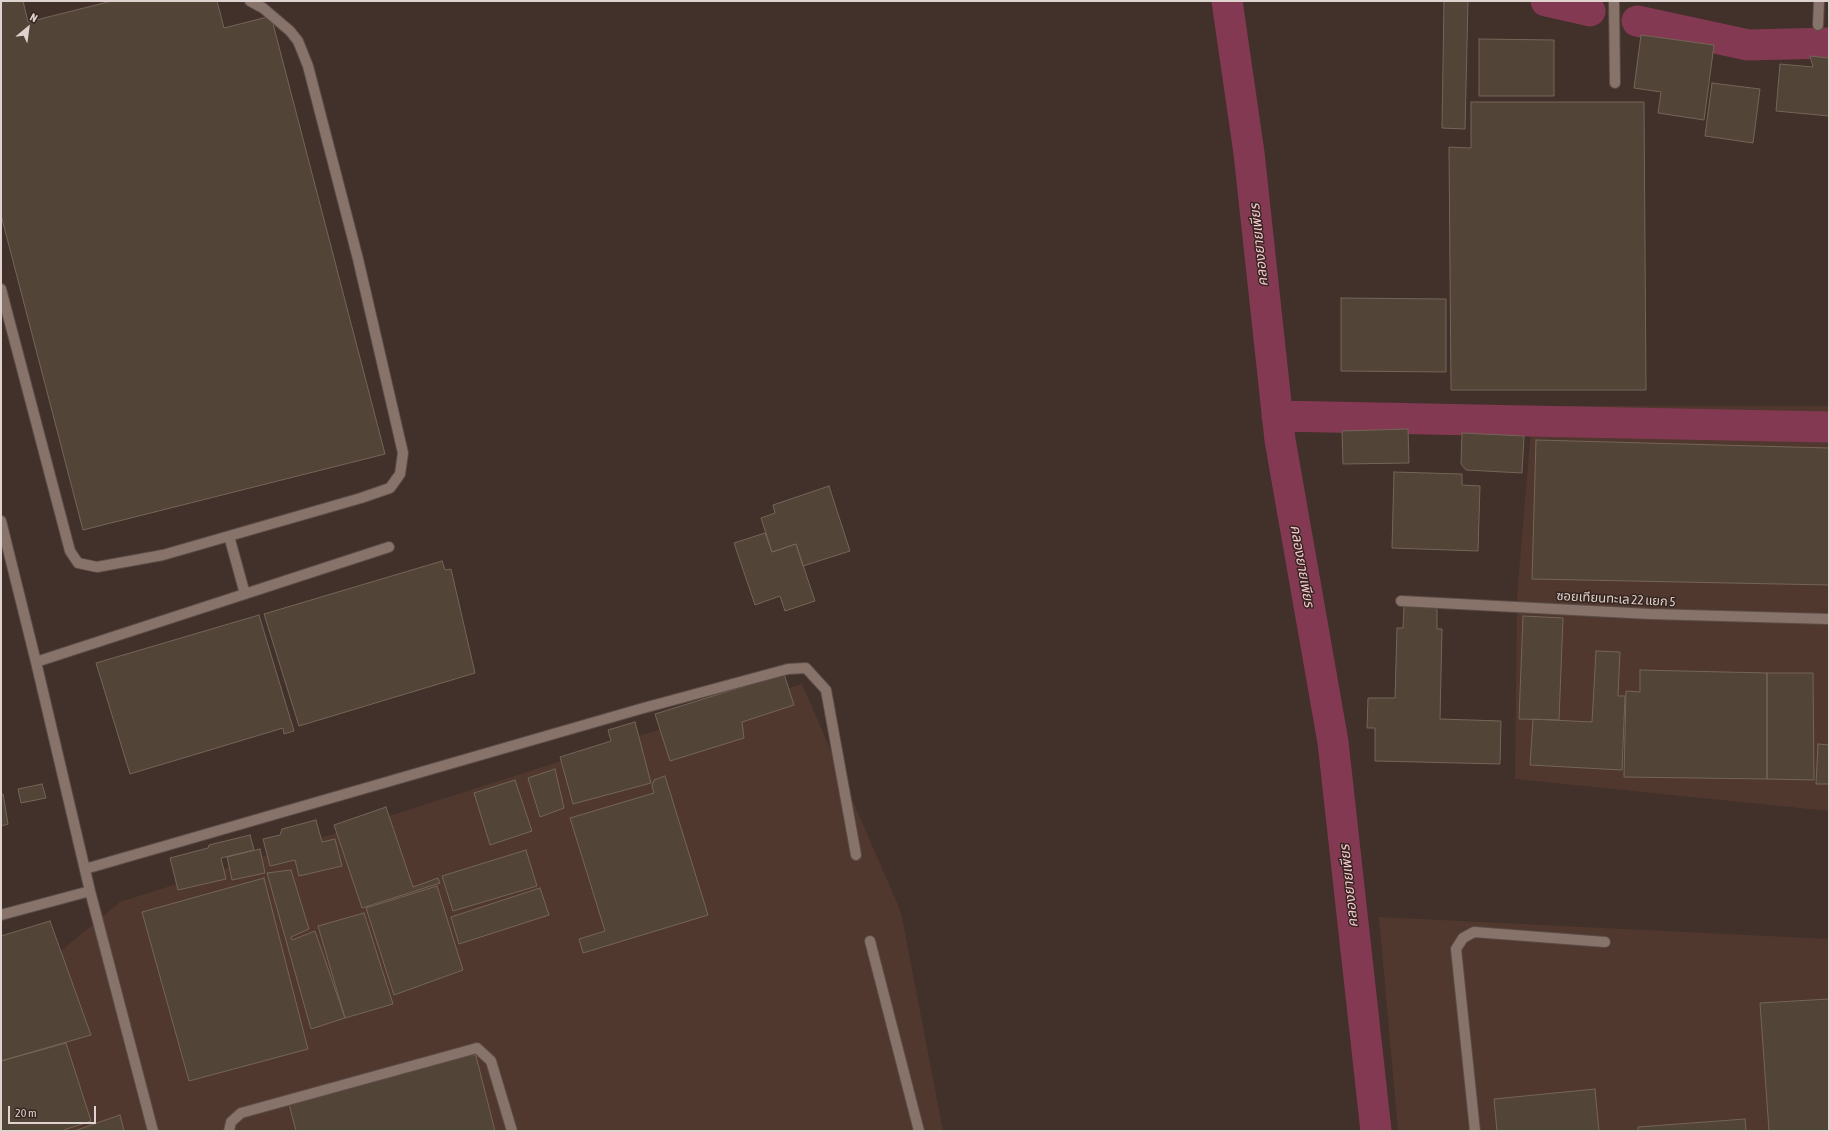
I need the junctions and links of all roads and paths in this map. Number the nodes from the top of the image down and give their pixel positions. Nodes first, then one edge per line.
1 (250, 1) edge
2 (1614, 1) edge
3 (1818, 1) edge
4 (1818, 25) dead end
5 (1615, 83) dead end
6 (1, 290) edge
7 (1, 521) edge
8 (229, 536) junction
9 (389, 547) dead end
10 (245, 594) junction
11 (1401, 601) dead end
12 (1829, 619) edge
13 (36, 662) junction
14 (856, 855) dead end
15 (85, 869) junction
16 (90, 892) junction
17 (1, 915) edge
18 (870, 942) dead end
19 (1605, 942) dead end
20 (154, 1131) edge
21 (229, 1131) edge
22 (512, 1131) edge
23 (919, 1131) edge
24 (1475, 1131) edge

1 - 8 street
2 - 5 street
3 - 4 street
6 - 8 street
7 - 13 street
8 - 10 street
9 - 10 street
10 - 13 street
11 - 12 street, ซอยเทียนทะเล 22 แยก 5
13 - 15 street
14 - 15 street
15 - 16 street
16 - 17 street
16 - 20 street
18 - 23 street
19 - 24 street
21 - 22 street

